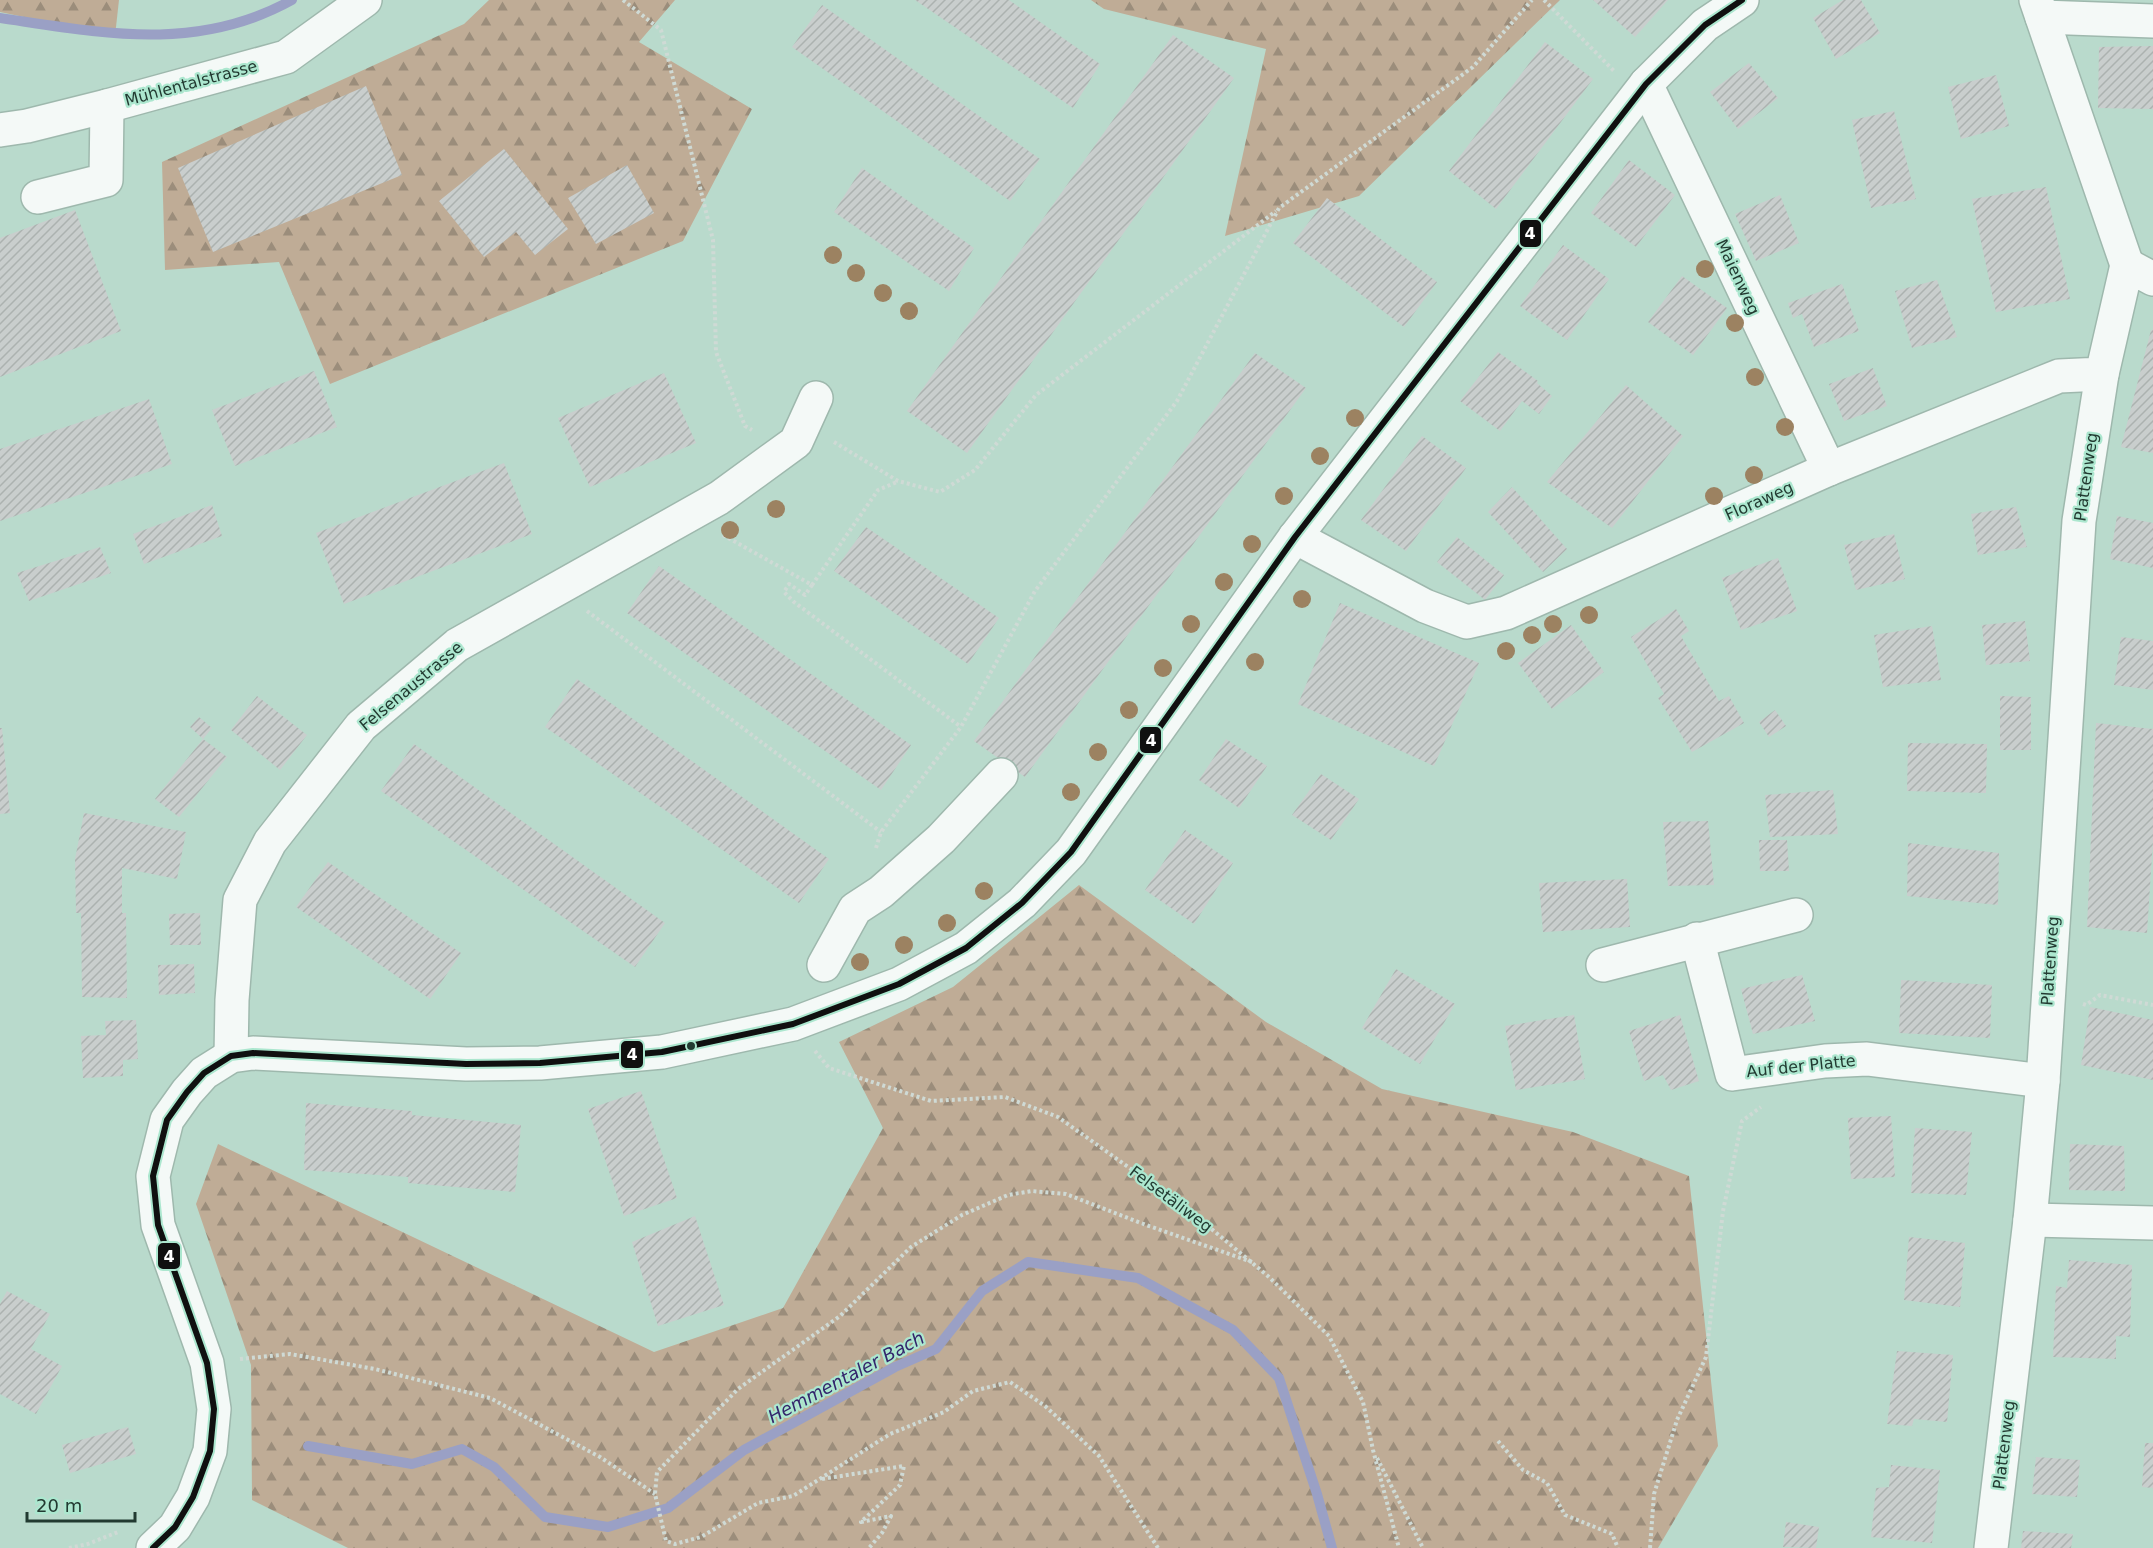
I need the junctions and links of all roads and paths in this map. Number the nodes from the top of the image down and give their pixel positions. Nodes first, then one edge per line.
1 (365, 0) edge
2 (623, 0) edge
3 (1532, 0) edge
4 (1544, 0) edge
5 (1742, 0) edge
6 (2039, 9) edge
7 (2153, 21) edge
8 (1642, 90) junction
9 (107, 106) junction
10 (0, 130) edge
11 (38, 197) dead end
12 (1279, 208) junction
13 (2140, 272) edge
14 (2102, 374) junction
15 (810, 410) joint
16 (785, 450) junction
17 (1829, 470) junction
18 (898, 481) junction
19 (688, 515) junction
20 (1295, 537) junction
21 (812, 585) junction
22 (557, 589) junction
23 (961, 728) junction
24 (1001, 775) dead end
25 (881, 832) junction
26 (874, 854) dead end
27 (1796, 915) dead end
28 (1697, 939) junction
29 (824, 965) dead end
30 (1603, 965) dead end
31 (2048, 997) junction
32 (2153, 1005) edge
33 (794, 1024) junction
34 (231, 1056) junction
35 (2043, 1081) junction
36 (1770, 1101) dead end
37 (2030, 1220) junction
38 (2153, 1223) edge
39 (1252, 1262) junction
40 (207, 1363) junction
41 (1498, 1441) dead end
42 (1373, 1450) junction
43 (820, 1479) junction
44 (655, 1494) junction
45 (118, 1532) dead end
46 (69, 1548) edge
47 (153, 1548) edge
48 (868, 1548) edge
49 (1158, 1548) edge
50 (1399, 1548) edge
51 (1423, 1548) edge
52 (1618, 1548) edge
53 (1650, 1548) edge
54 (1990, 1548) edge

1 - 9 street, Mühlentalstrasse
2 - 16 path
3 - 12 path
4 - 8 path
5 - 8 street
6 - 7 street
6 - 13 street
8 - 17 street, Maienweg
8 - 20 street
9 - 10 street, Mühlentalstrasse
9 - 11 street
12 - 18 path
12 - 23 path
13 - 14 street
14 - 17 street, Floraweg
14 - 31 street, Plattenweg
15 - 16 street, Felsenaustrasse
15 - 18 path
16 - 19 street, Felsenaustrasse
17 - 20 street, Floraweg
18 - 21 path
19 - 21 path
19 - 22 street, Felsenaustrasse
20 - 33 street
21 - 23 path
22 - 25 path
22 - 34 street, Felsenaustrasse
23 - 25 path
24 - 29 street
25 - 26 path
27 - 28 street
28 - 30 street
28 - 35 street, Auf der Platte
31 - 32 path
31 - 35 street, Plattenweg
33 - 34 street
33 - 39 path, Felsetäliweg
34 - 40 street
35 - 37 street, Plattenweg
36 - 53 path
37 - 38 street
37 - 54 street, Plattenweg
39 - 42 path, Felsetäliweg
39 - 44 path
40 - 44 path
40 - 47 street
41 - 52 path
42 - 50 path, Felsetäliweg
42 - 51 path
43 - 44 path
43 - 48 path
43 - 49 path
45 - 46 path

